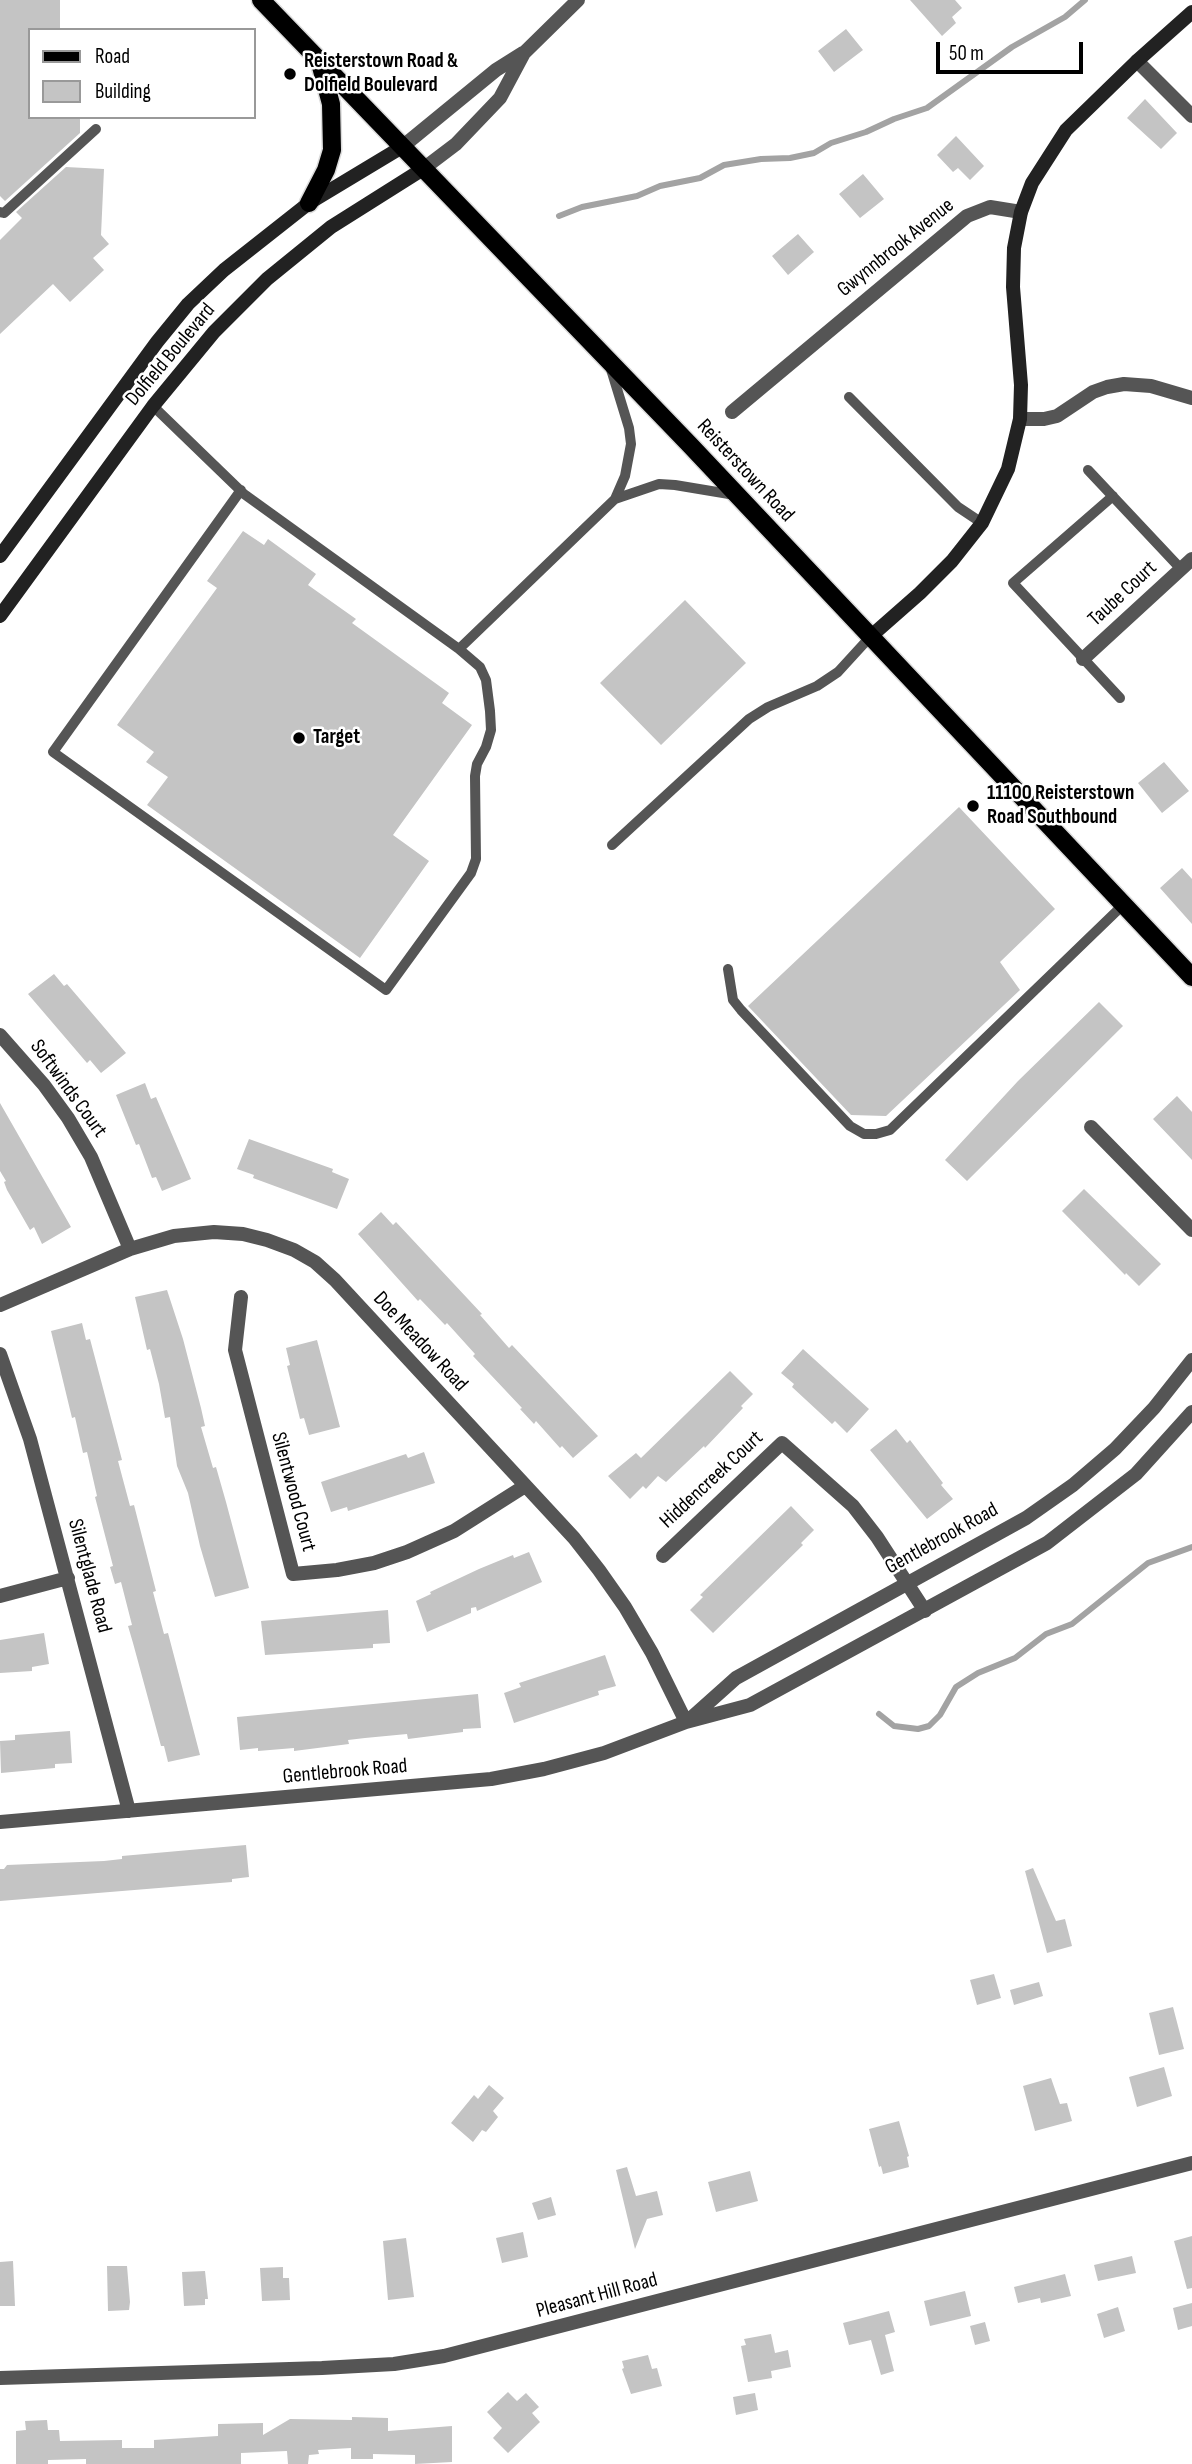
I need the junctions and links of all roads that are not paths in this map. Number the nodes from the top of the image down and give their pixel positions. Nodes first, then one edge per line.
1 (261, 0) edge
2 (578, 0) edge
3 (1192, 12) edge
4 (524, 53) junction
5 (319, 60) junction
6 (1137, 61) junction
7 (1192, 116) edge
8 (96, 129) dead end
9 (401, 147) junction
10 (423, 169) junction
11 (309, 203) junction
12 (0, 212) edge
13 (1021, 212) junction
14 (608, 360) junction
15 (849, 397) dead end
16 (1192, 398) edge
17 (153, 406) junction
18 (732, 412) dead end
19 (1020, 419) junction
20 (1088, 470) dead end
21 (241, 490) junction
22 (735, 495) junction
23 (1113, 496) junction
24 (615, 499) junction
25 (982, 523) junction
26 (0, 556) edge
27 (1186, 564) edge
28 (0, 616) edge
29 (870, 637) junction
30 (459, 649) junction
31 (1083, 659) junction
32 (1120, 698) dead end
33 (612, 845) dead end
34 (1124, 905) junction
35 (728, 969) dead end
36 (1192, 977) edge
37 (0, 1035) edge
38 (1091, 1126) dead end
39 (1192, 1230) edge
40 (130, 1249) junction
41 (241, 1297) dead end
42 (0, 1306) edge
43 (0, 1354) edge
44 (1192, 1360) edge
45 (1192, 1412) edge
46 (525, 1486) junction
47 (663, 1556) dead end
48 (68, 1578) junction
49 (907, 1582) junction
50 (0, 1596) edge
51 (925, 1611) junction
52 (686, 1722) junction
53 (129, 1811) junction
54 (0, 1822) edge
55 (1192, 2163) edge
56 (0, 2378) edge

1 - 5 main road, Reisterstown Road
2 - 4 street
3 - 6 main road
4 - 9 street
4 - 10 street
5 - 9 main road, Reisterstown Road
5 - 11 main road
6 - 7 street
6 - 13 main road
8 - 12 lane
9 - 10 main road, Reisterstown Road
9 - 11 main road, Dolfield Boulevard
10 - 14 main road, Reisterstown Road
10 - 17 main road, Dolfield Boulevard
11 - 26 main road, Dolfield Boulevard
13 - 18 street, Gwynnbrook Avenue
13 - 19 main road
14 - 22 main road, Reisterstown Road
14 - 24 lane
15 - 25 lane
16 - 19 street
17 - 21 lane
17 - 28 main road, Dolfield Boulevard
19 - 25 main road
20 - 23 lane
21 - 30 lane
21 - 30 lane
22 - 24 lane
22 - 29 main road, Reisterstown Road
23 - 27 lane
23 - 31 lane
24 - 30 lane
25 - 29 main road
27 - 31 street, Taube Court
29 - 33 lane
29 - 34 main road, Reisterstown Road
31 - 32 lane
34 - 35 lane
34 - 36 main road, Reisterstown Road
37 - 40 street, Softwinds Court
38 - 39 street
40 - 42 street, Doe Meadow Road
40 - 46 street, Doe Meadow Road
41 - 46 street, Silentwood Court
43 - 48 street, Silentglade Road
44 - 49 street, Gentlebrook Road
45 - 51 street, Gentlebrook Road
46 - 52 street, Doe Meadow Road
47 - 49 street, Hiddencreek Court
48 - 50 street
48 - 53 street, Silentglade Road
49 - 51 street, Hiddencreek Court
49 - 52 street, Gentlebrook Road
51 - 52 street, Gentlebrook Road
52 - 53 street, Gentlebrook Road
53 - 54 street, Gentlebrook Road
55 - 56 street, Pleasant Hill Road

